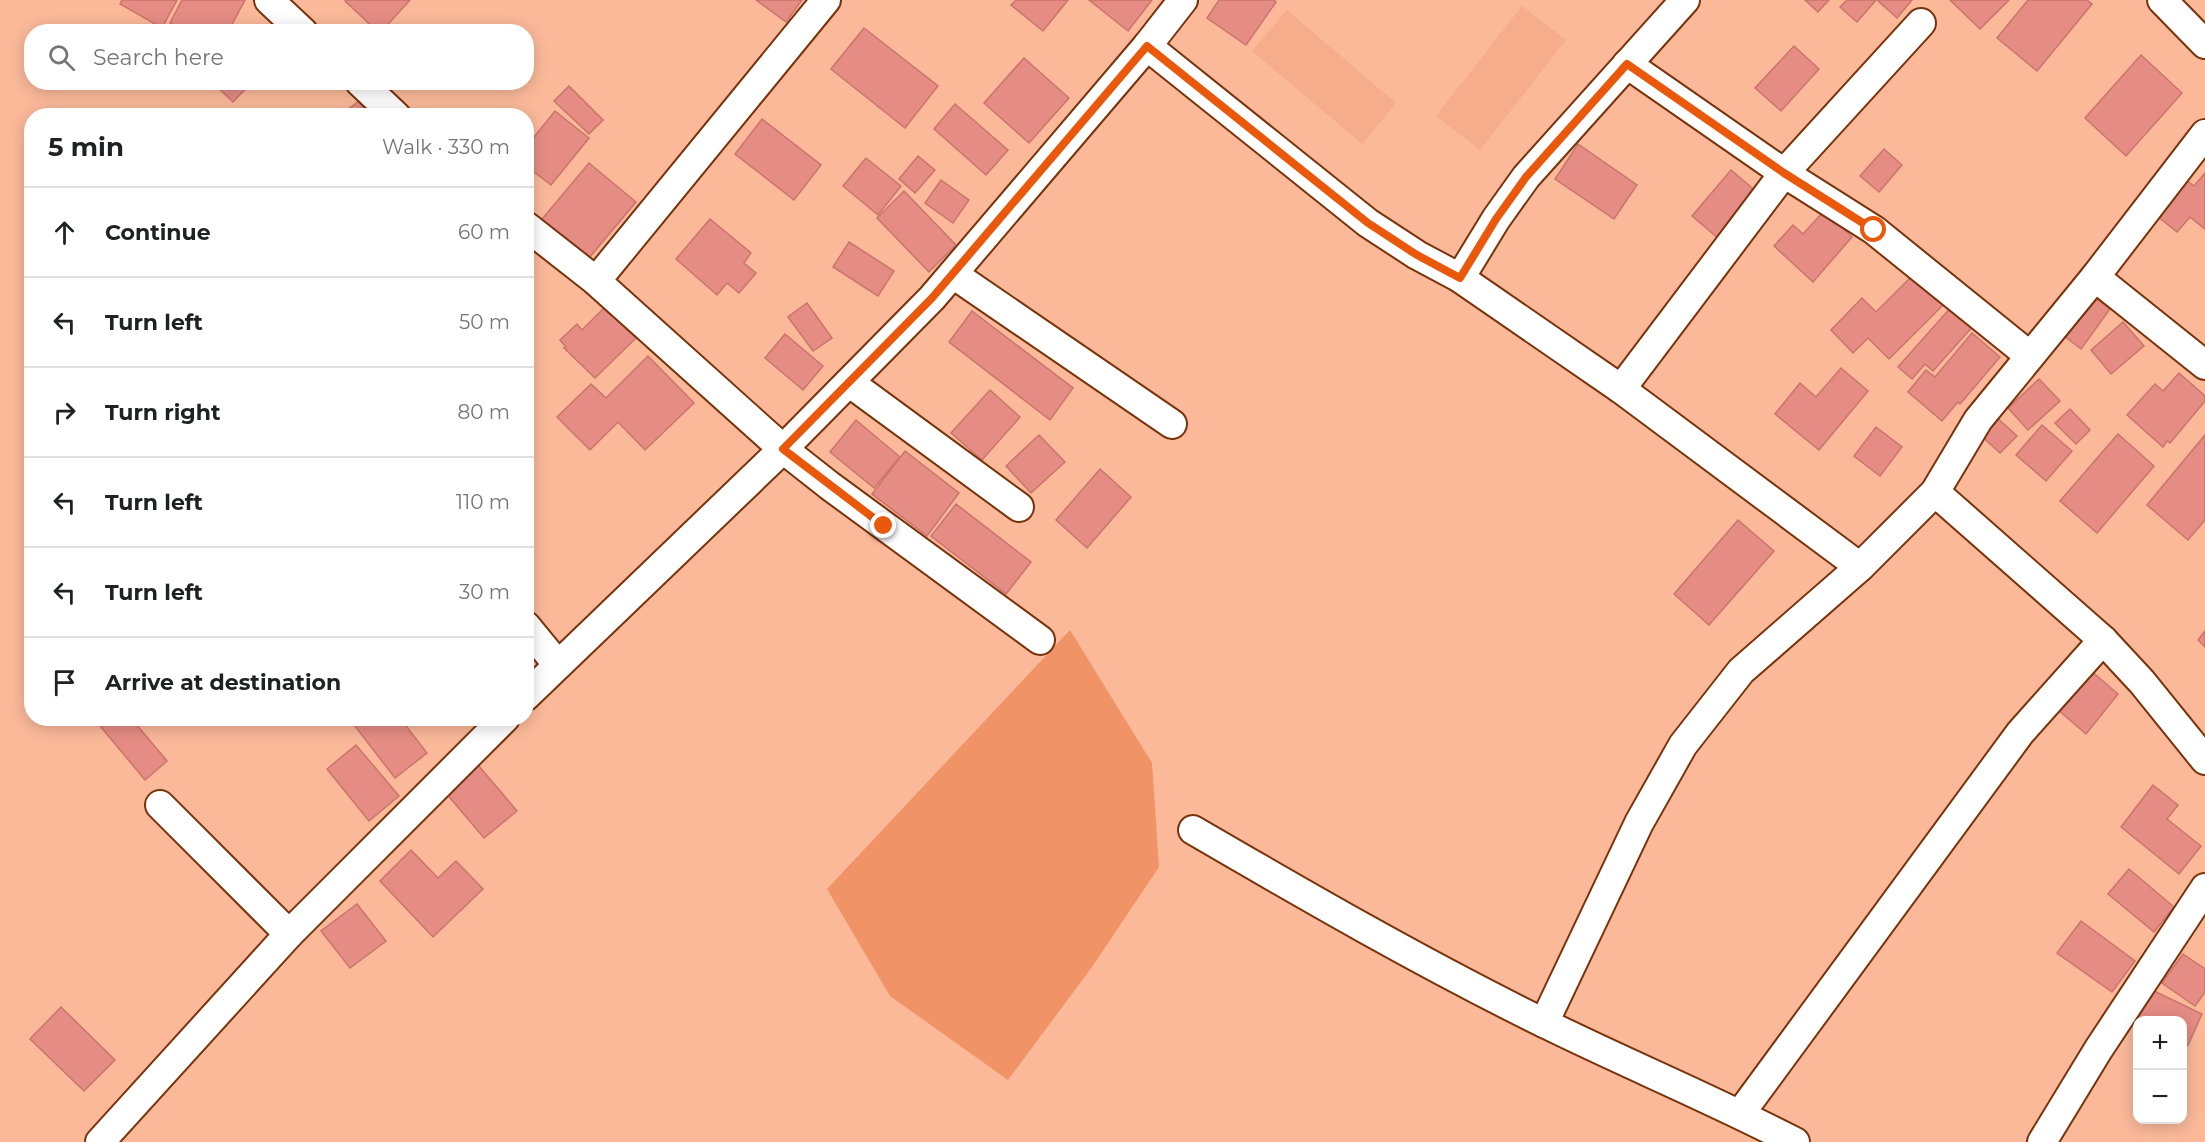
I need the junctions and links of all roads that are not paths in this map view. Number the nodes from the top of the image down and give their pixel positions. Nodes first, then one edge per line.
1 (269, 0) edge
2 (826, 0) edge
3 (1183, 0) edge
4 (1685, 0) edge
5 (2162, 0) edge
6 (1921, 22) dead end
7 (294, 24) edge
8 (2205, 44) edge
9 (1147, 46) junction
10 (1627, 64) junction
11 (368, 90) edge
12 (388, 108) edge
13 (2205, 134) edge
14 (1784, 173) junction
15 (534, 232) edge
16 (953, 274) junction
17 (2095, 277) junction
18 (1460, 278) junction
19 (597, 281) junction
20 (2030, 356) junction
21 (2205, 365) edge
22 (850, 382) junction
23 (1621, 388) junction
24 (1172, 424) dead end
25 (783, 449) junction
26 (1935, 492) junction
27 (1019, 507) dead end
28 (1860, 567) junction
29 (534, 636) edge
30 (1040, 640) dead end
31 (2103, 640) junction
32 (558, 664) junction
33 (534, 688) edge
34 (496, 726) edge
35 (2201, 745) edge
36 (160, 804) dead end
37 (1193, 830) dead end
38 (2205, 888) edge
39 (289, 934) junction
40 (1544, 1023) junction
41 (1740, 1114) junction
42 (100, 1142) edge
43 (1795, 1142) edge
44 (2042, 1142) edge

1 - 7 street
2 - 19 street
3 - 9 street
4 - 10 street
5 - 8 street
6 - 14 street
9 - 16 street
9 - 18 street
10 - 14 street
10 - 18 street
11 - 12 street
13 - 17 street
14 - 20 street
14 - 23 street
15 - 19 street
16 - 22 street
16 - 24 street
17 - 20 street
17 - 21 street
18 - 23 street
19 - 25 street
20 - 26 street
22 - 25 street
22 - 27 street
23 - 28 street
25 - 30 street
25 - 32 street
26 - 28 street
26 - 31 street
28 - 40 street
29 - 32 street
31 - 35 street
31 - 41 street
32 - 33 street
34 - 39 street
36 - 39 street
37 - 40 street
38 - 44 street
39 - 42 street
40 - 41 street
41 - 43 street

